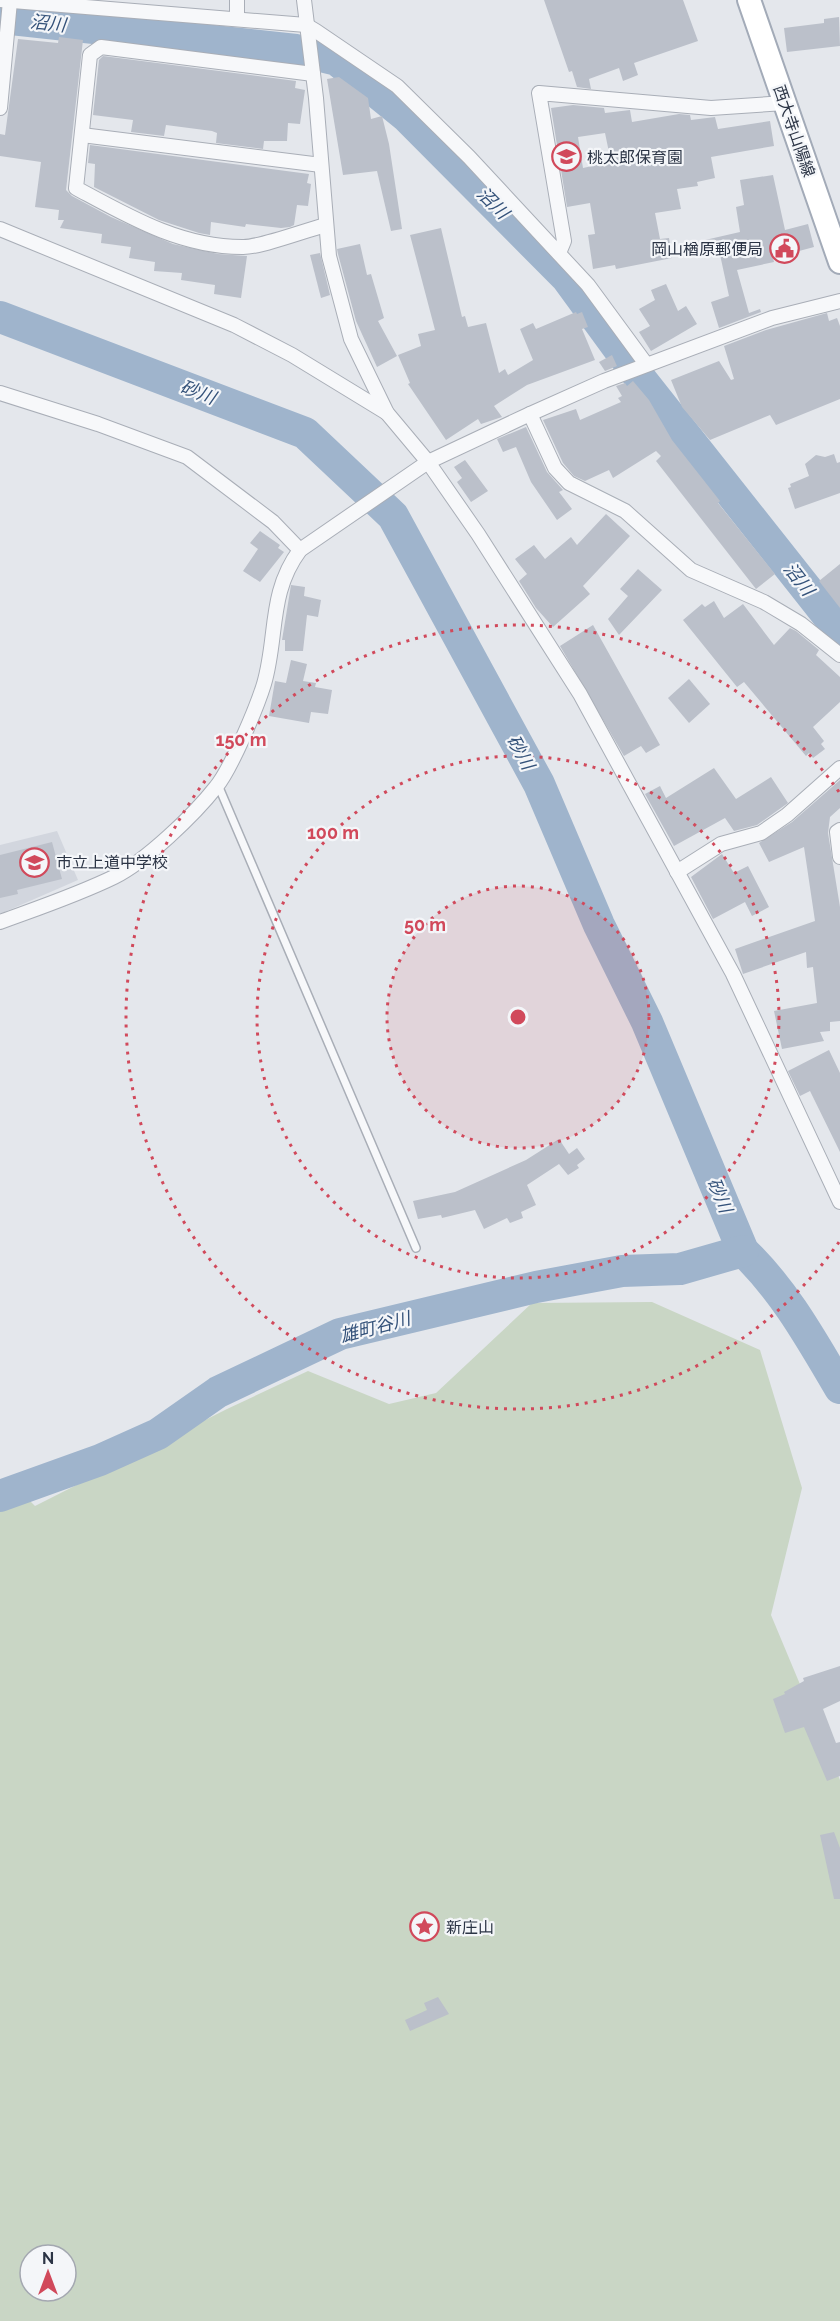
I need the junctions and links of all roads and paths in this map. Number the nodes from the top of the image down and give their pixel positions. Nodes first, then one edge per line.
1 (5, 0) edge
2 (237, 0) edge
3 (304, 0) edge
4 (749, 0) edge
5 (130, 6) edge
6 (237, 20) junction
7 (306, 26) junction
8 (313, 73) junction
9 (785, 103) junction
10 (0, 108) edge
11 (82, 135) junction
12 (321, 165) junction
13 (326, 225) junction
14 (0, 229) edge
15 (559, 253) junction
16 (840, 262) edge
17 (840, 301) edge
18 (646, 364) junction
19 (0, 393) edge
20 (387, 413) junction
21 (530, 414) junction
22 (422, 465) junction
23 (300, 550) junction
24 (840, 655) edge
25 (840, 768) edge
26 (218, 785) junction
27 (840, 830) edge
28 (840, 857) edge
29 (677, 872) junction
30 (0, 922) edge
31 (840, 1202) edge
32 (416, 1248) dead end

1 - 5 street
1 - 10 street
2 - 6 street
3 - 7 street
4 - 9 main road, 西大寺山陽線
5 - 6 street
6 - 7 street
7 - 8 street
7 - 15 street
8 - 11 street
8 - 12 street
9 - 15 street
9 - 16 main road, 西大寺山陽線
11 - 12 street
11 - 13 street
12 - 13 street
13 - 20 street
14 - 20 street
15 - 18 street
17 - 18 street
18 - 21 street
19 - 23 street
20 - 22 street
21 - 22 street
21 - 24 street
22 - 23 street
22 - 29 street
23 - 26 street
25 - 29 street
26 - 30 street
26 - 32 lane
27 - 28 street
29 - 31 street

